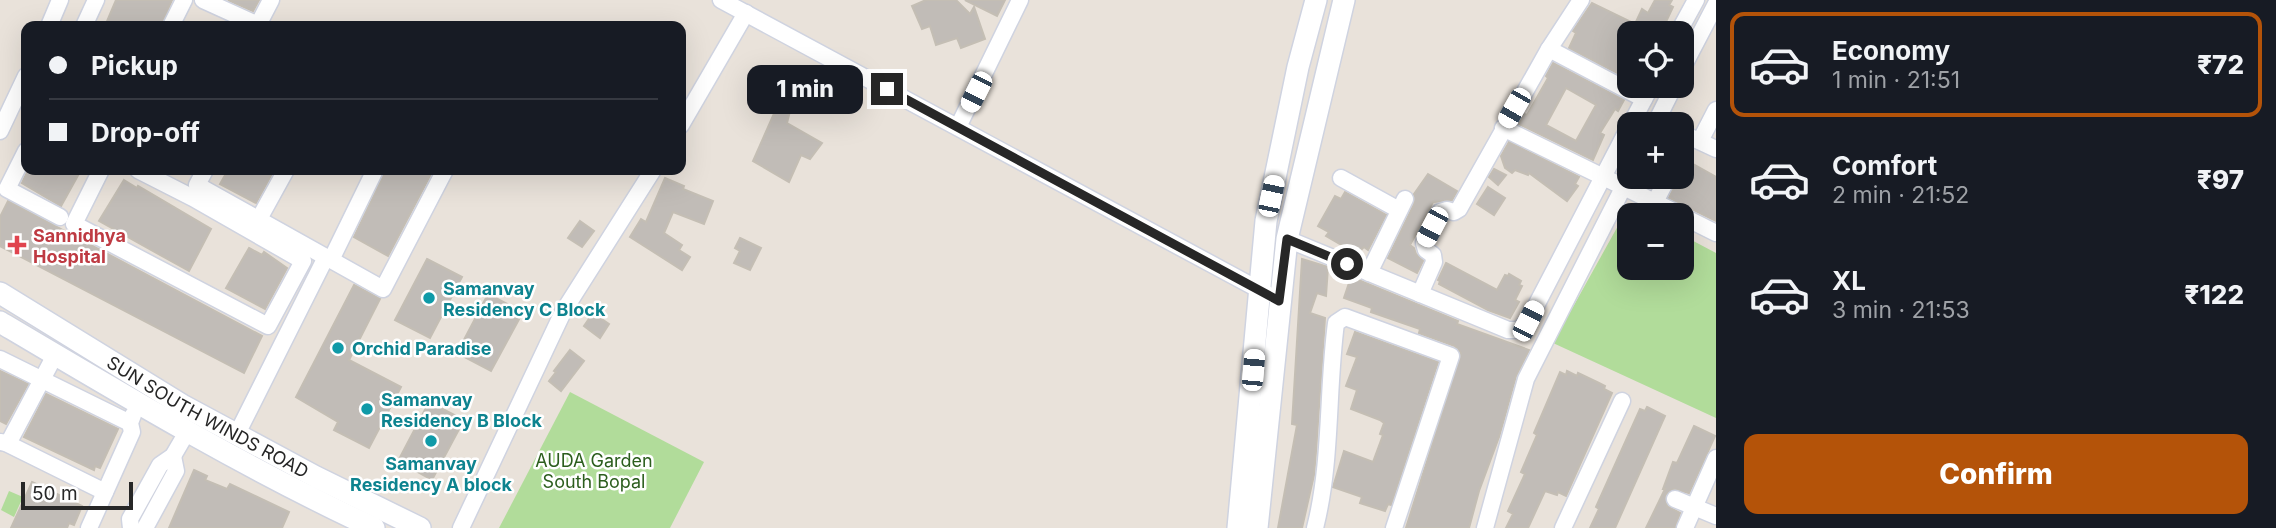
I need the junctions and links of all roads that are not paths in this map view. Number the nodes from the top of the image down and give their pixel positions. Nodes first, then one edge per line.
1 (61, 0) edge
2 (96, 0) edge
3 (184, 0) edge
4 (203, 0) edge
5 (271, 0) edge
6 (721, 0) edge
7 (1020, 0) edge
8 (1315, 0) edge
9 (1344, 0) edge
10 (1581, 0) edge
11 (1696, 0) edge
12 (1716, 4) edge
13 (746, 13) junction
14 (51, 21) edge
15 (86, 21) edge
16 (174, 21) edge
17 (249, 21) edge
18 (260, 21) edge
19 (1685, 21) edge
20 (1710, 27) edge
21 (1549, 49) junction
22 (1694, 51) edge
23 (1617, 79) edge
24 (20, 109) edge
25 (1716, 110) edge
26 (686, 116) edge
27 (958, 127) junction
28 (1503, 128) junction
29 (0, 131) edge
30 (1694, 138) edge
31 (1700, 141) junction
32 (1716, 149) edge
33 (1617, 151) edge
34 (21, 160) edge
35 (99, 175) edge
36 (148, 175) edge
37 (202, 175) edge
38 (283, 175) edge
39 (372, 175) edge
40 (443, 175) edge
41 (650, 175) edge
42 (1340, 178) dead end
43 (1603, 178) junction
44 (1617, 180) edge
45 (1622, 189) edge
46 (1636, 189) edge
47 (1662, 189) edge
48 (1655, 202) joint
49 (60, 217) dead end
50 (259, 219) junction
51 (1694, 222) edge
52 (1716, 233) edge
53 (1287, 239) junction
54 (329, 258) junction
55 (1369, 273) junction
56 (1260, 291) junction
57 (0, 293) edge
58 (1420, 294) junction
59 (1279, 301) junction
60 (0, 322) edge
61 (55, 355) junction
62 (0, 359) edge
63 (41, 380) junction
64 (1622, 401) dead end
65 (134, 413) junction
66 (187, 432) junction
67 (237, 434) junction
68 (3, 442) edge
69 (173, 456) junction
70 (1716, 458) edge
71 (105, 492) junction
72 (1675, 499) dead end
73 (1694, 507) junction
74 (1716, 516) edge
75 (89, 528) edge
76 (131, 528) edge
77 (145, 528) edge
78 (374, 528) edge
79 (420, 528) edge
80 (461, 528) edge
81 (1238, 528) edge
82 (1256, 528) edge
83 (1315, 528) edge
84 (1394, 528) edge
85 (1485, 528) edge
86 (1563, 528) edge
87 (1685, 528) edge

1 - 14 street
2 - 15 street
3 - 16 street
4 - 17 street
5 - 18 street
6 - 13 street
7 - 27 street
8 - 56 street
9 - 53 street
10 - 21 street
11 - 19 street
12 - 20 street
13 - 26 street
13 - 27 street
20 - 22 street
21 - 23 street
21 - 28 street
24 - 29 street
25 - 31 street
27 - 56 street
28 - 43 street
28 - 58 street
30 - 31 street
31 - 32 street
33 - 43 street
34 - 49 street
35 - 36 street
37 - 50 street
38 - 50 street
39 - 54 street
40 - 54 street
41 - 80 street
42 - 55 street
43 - 44 street
43 - 58 street
45 - 85 street
46 - 48 street
47 - 48 street
50 - 54 street
51 - 52 street
53 - 55 street
53 - 59 street
54 - 67 street
55 - 58 street
56 - 59 street
56 - 81 street
57 - 67 street, SUN SOUTH WINDS ROAD
59 - 82 street
60 - 61 street
61 - 63 street
61 - 65 street
62 - 63 street
63 - 65 street
63 - 68 street
64 - 86 street
65 - 66 street
65 - 71 street
66 - 69 street
66 - 78 street
67 - 79 street, SUN SOUTH WINDS ROAD
68 - 71 street
69 - 76 street
69 - 77 street
70 - 73 street
71 - 75 street
72 - 73 street
73 - 74 street
73 - 87 street
83 - 84 street

